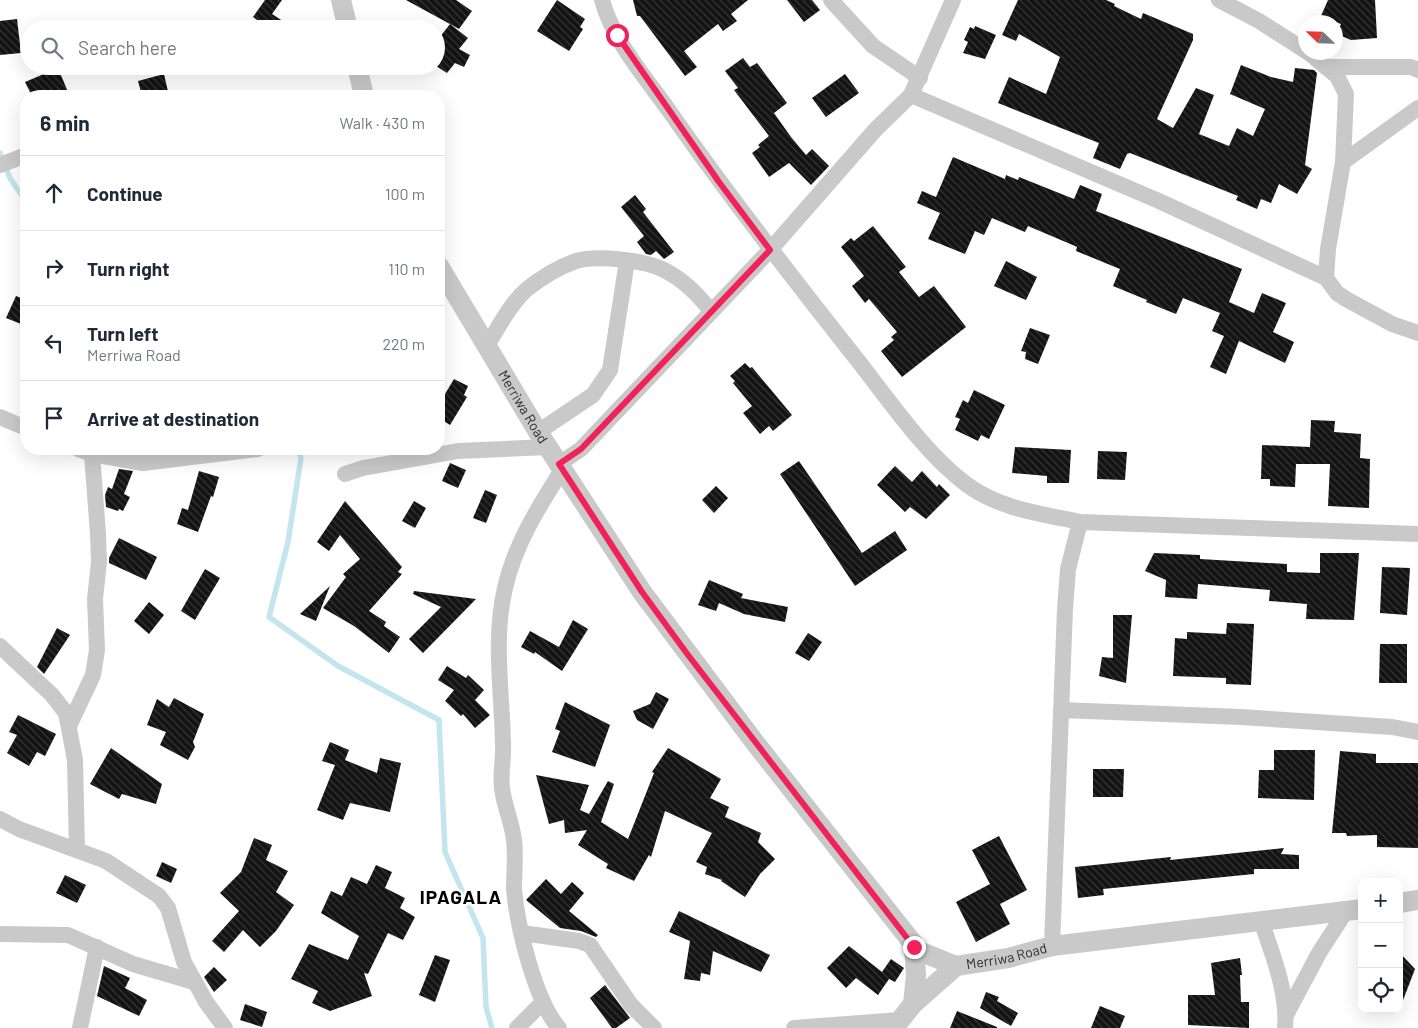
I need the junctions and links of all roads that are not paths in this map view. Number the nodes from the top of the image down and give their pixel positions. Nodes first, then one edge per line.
1 (341, 0) edge
2 (602, 0) edge
3 (831, 0) edge
4 (953, 0) edge
5 (1220, 0) edge
6 (346, 20) edge
7 (1298, 46) edge
8 (1317, 60) edge
9 (1416, 66) edge
10 (1326, 67) junction
11 (359, 75) edge
12 (920, 78) junction
13 (363, 90) edge
14 (911, 95) junction
15 (1418, 108) edge
16 (20, 157) edge
17 (1343, 162) junction
18 (0, 165) edge
19 (770, 250) junction
20 (627, 261) junction
21 (445, 276) edge
22 (1326, 278) junction
23 (711, 311) junction
24 (1418, 333) edge
25 (487, 345) junction
26 (0, 417) edge
27 (20, 425) edge
28 (543, 439) junction
29 (445, 445) edge
30 (458, 452) junction
31 (445, 454) edge
32 (85, 455) edge
33 (101, 455) edge
34 (208, 455) edge
35 (440, 455) edge
36 (561, 467) junction
37 (345, 474) dead end
38 (1080, 522) junction
39 (1418, 534) edge
40 (0, 646) edge
41 (1061, 710) junction
42 (69, 726) junction
43 (1418, 732) edge
44 (0, 819) edge
45 (77, 850) junction
46 (1418, 900) edge
47 (1403, 902) edge
48 (1354, 910) edge
49 (1261, 920) junction
50 (522, 933) junction
51 (0, 934) edge
52 (1052, 946) junction
53 (97, 947) junction
54 (914, 947) junction
55 (956, 966) junction
56 (194, 982) junction
57 (543, 1002) junction
58 (913, 1004) junction
59 (1286, 1021) edge
60 (897, 1024) edge
61 (833, 1026) edge
62 (80, 1028) edge
63 (225, 1028) edge
64 (517, 1028) edge
65 (559, 1028) edge
66 (654, 1028) edge
67 (794, 1028) edge

1 - 6 street
2 - 19 street
3 - 12 street
4 - 12 street
5 - 7 street
8 - 10 street
9 - 10 street
10 - 17 street
11 - 13 street
12 - 14 street
14 - 19 street
14 - 22 street
15 - 17 street
16 - 18 street
17 - 22 street
19 - 23 street
19 - 38 street
20 - 23 street
20 - 25 street
20 - 28 street
21 - 25 street, Merriwa Road
22 - 24 street
23 - 36 street
25 - 28 street, Merriwa Road
26 - 27 street
28 - 30 street
28 - 36 street, Merriwa Road
29 - 30 street
30 - 31 street
32 - 42 street
33 - 34 street
35 - 37 street
36 - 50 street
36 - 54 street, Merriwa Road
38 - 39 street
38 - 41 street
40 - 42 street
41 - 43 street
41 - 52 street
42 - 45 street
44 - 45 street
45 - 56 street
46 - 47 street
48 - 49 street, Merriwa Road
48 - 59 street
49 - 52 street, Merriwa Road
49 - 59 street
50 - 57 street
50 - 66 street
51 - 53 street
52 - 55 street, Merriwa Road
53 - 56 street
53 - 62 street
54 - 55 street, Merriwa Road
54 - 58 street
55 - 58 street
56 - 63 street
57 - 64 street
57 - 65 street
58 - 60 street
60 - 61 street
61 - 67 street

